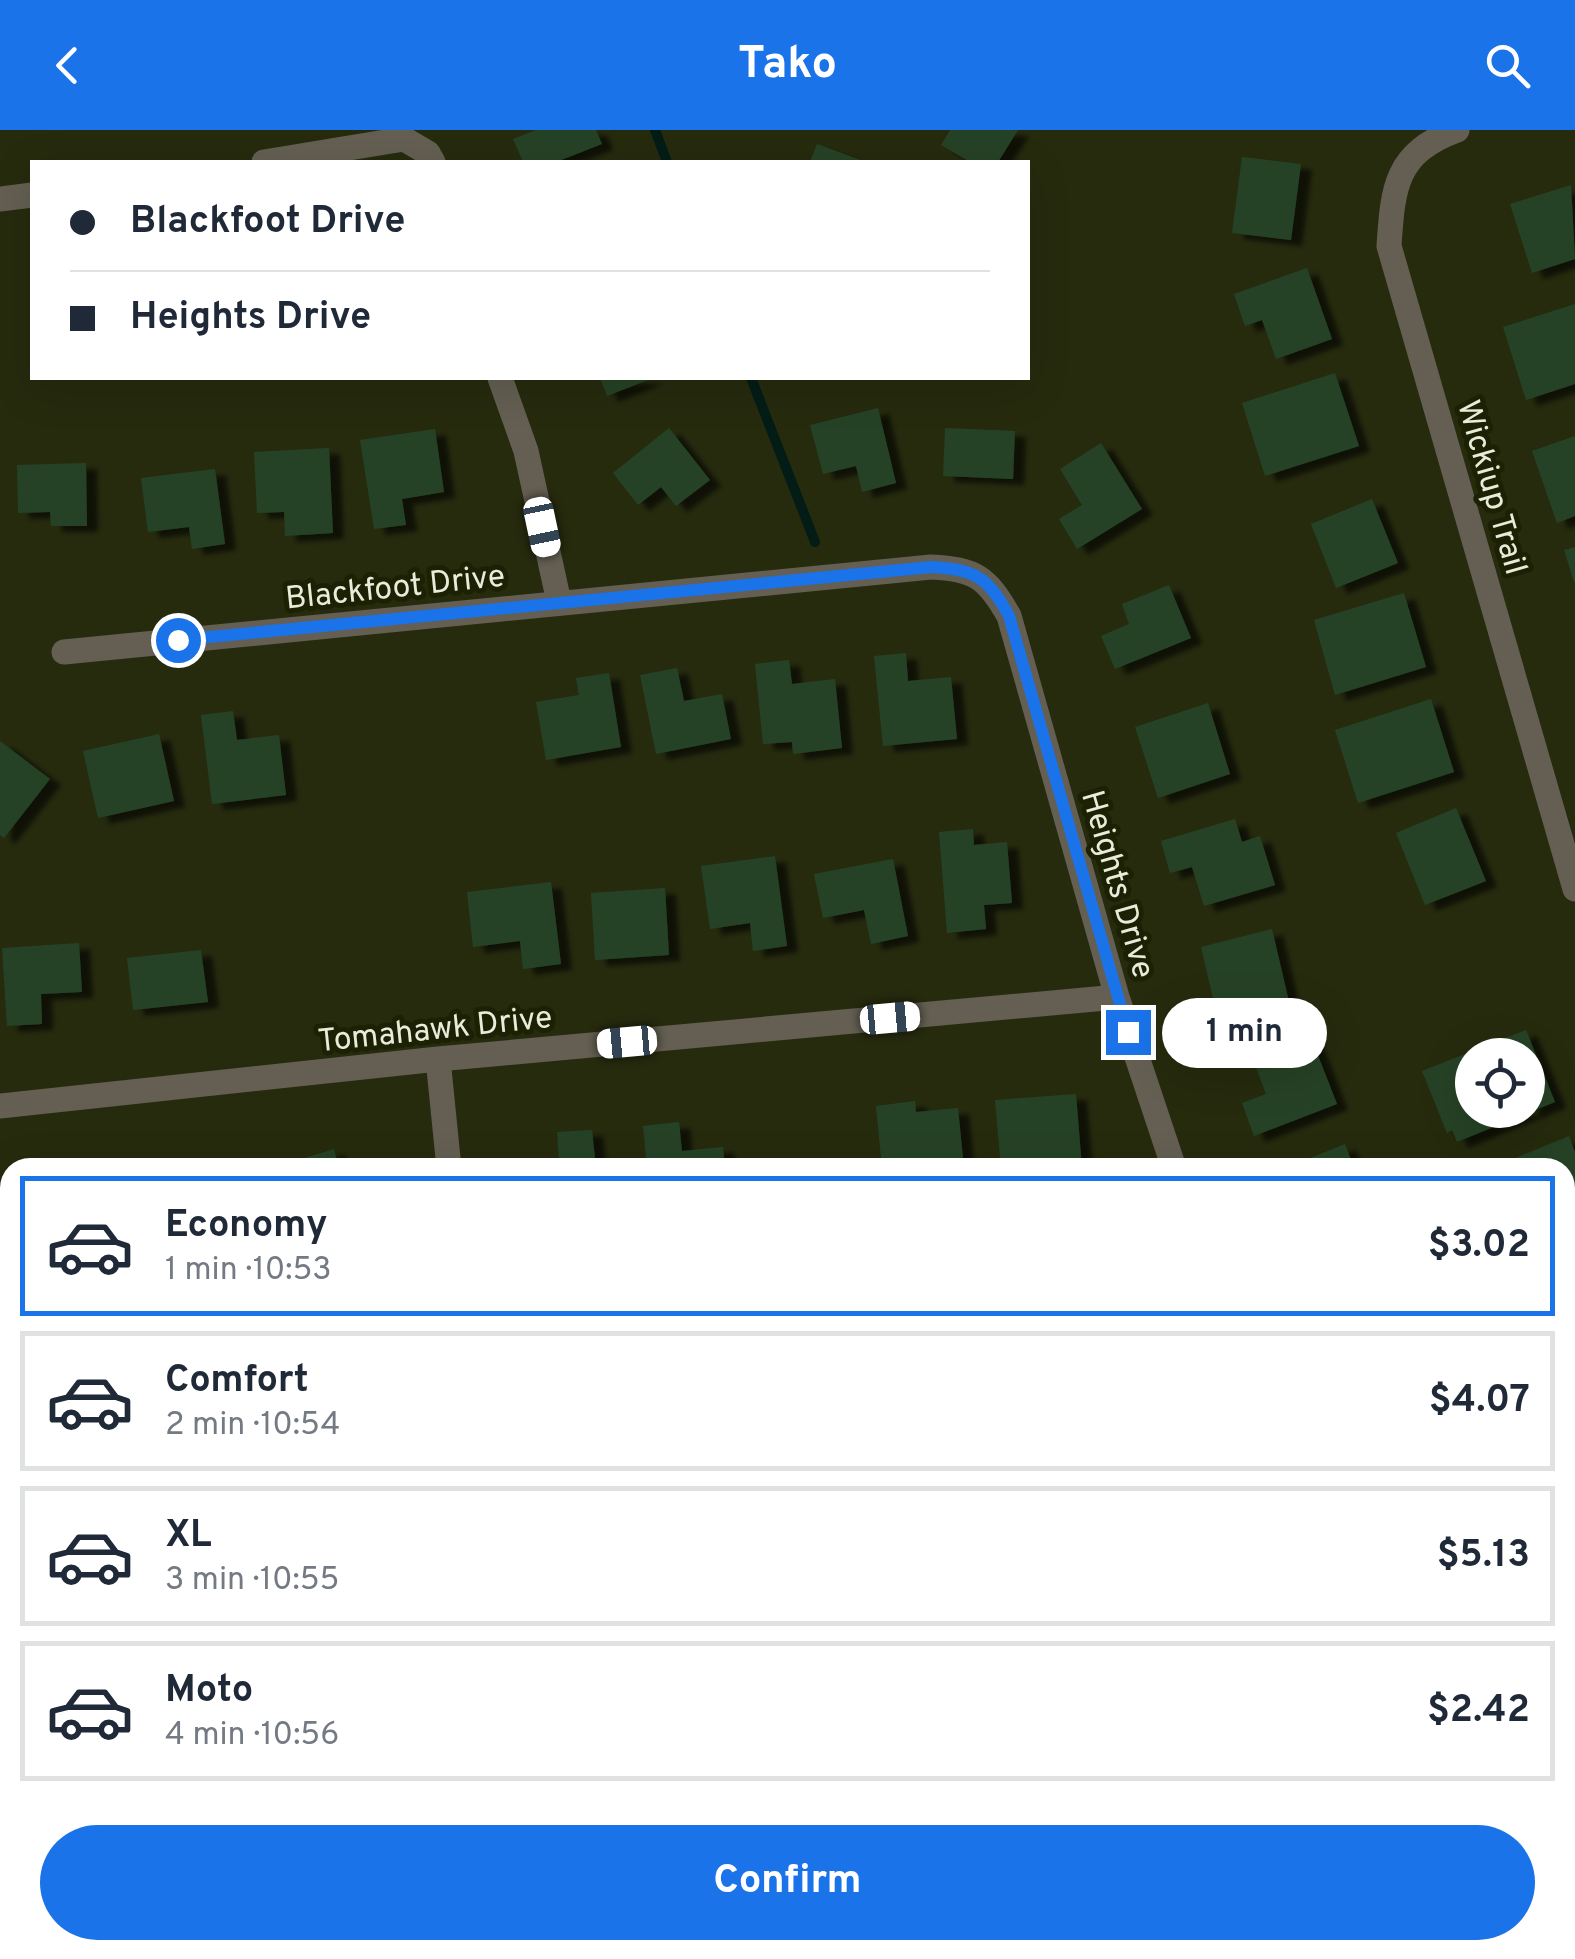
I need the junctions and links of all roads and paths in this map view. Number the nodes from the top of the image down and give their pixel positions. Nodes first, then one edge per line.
1 (1457, 130) edge
2 (276, 160) edge
3 (431, 160) edge
4 (30, 195) edge
5 (0, 198) edge
6 (501, 380) edge
7 (559, 602) junction
8 (1009, 616) joint
9 (64, 652) dead end
10 (1575, 890) edge
11 (1116, 998) junction
12 (438, 1060) junction
13 (0, 1106) edge
14 (448, 1158) edge
15 (1171, 1158) edge

1 - 10 street, Wickiup Trail
2 - 3 street
4 - 5 street
6 - 7 street
7 - 8 street, Blackfoot Drive
7 - 9 street, Blackfoot Drive
8 - 11 street, Heights Drive
11 - 12 street, Tomahawk Drive
11 - 15 street, Heights Drive
12 - 13 street, Tomahawk Drive
12 - 14 street

